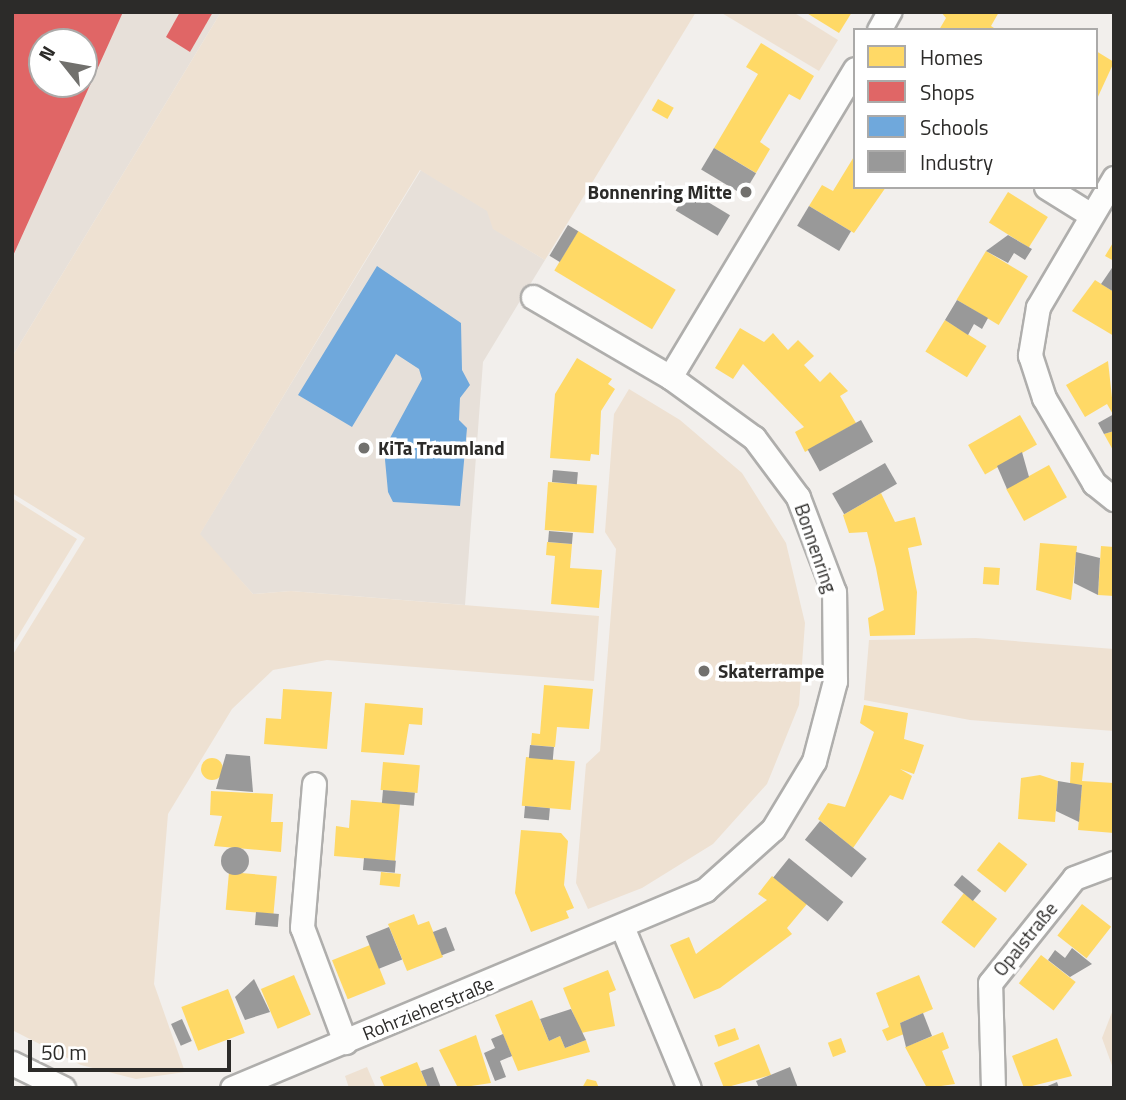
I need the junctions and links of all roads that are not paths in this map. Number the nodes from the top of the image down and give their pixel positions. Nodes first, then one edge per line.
1 (889, 12) edge
2 (880, 28) edge
3 (853, 72) edge
4 (1114, 178) edge
5 (1049, 189) edge
6 (1091, 215) junction
7 (533, 297) dead end
8 (670, 377) junction
9 (1114, 499) edge
10 (314, 784) dead end
11 (1114, 863) edge
12 (623, 929) junction
13 (345, 1042) junction
14 (12, 1063) edge
15 (63, 1088) edge
16 (232, 1088) edge
17 (689, 1088) edge
18 (993, 1088) edge

1 - 2 street
3 - 8 street
4 - 6 street
5 - 6 street
6 - 9 street
7 - 8 street, Bonnenring
8 - 12 street, Bonnenring
10 - 13 street
11 - 18 street, Opalstraße
12 - 13 street, Rohrzieherstraße
12 - 17 street
13 - 16 street, Rohrzieherstraße
14 - 15 street

